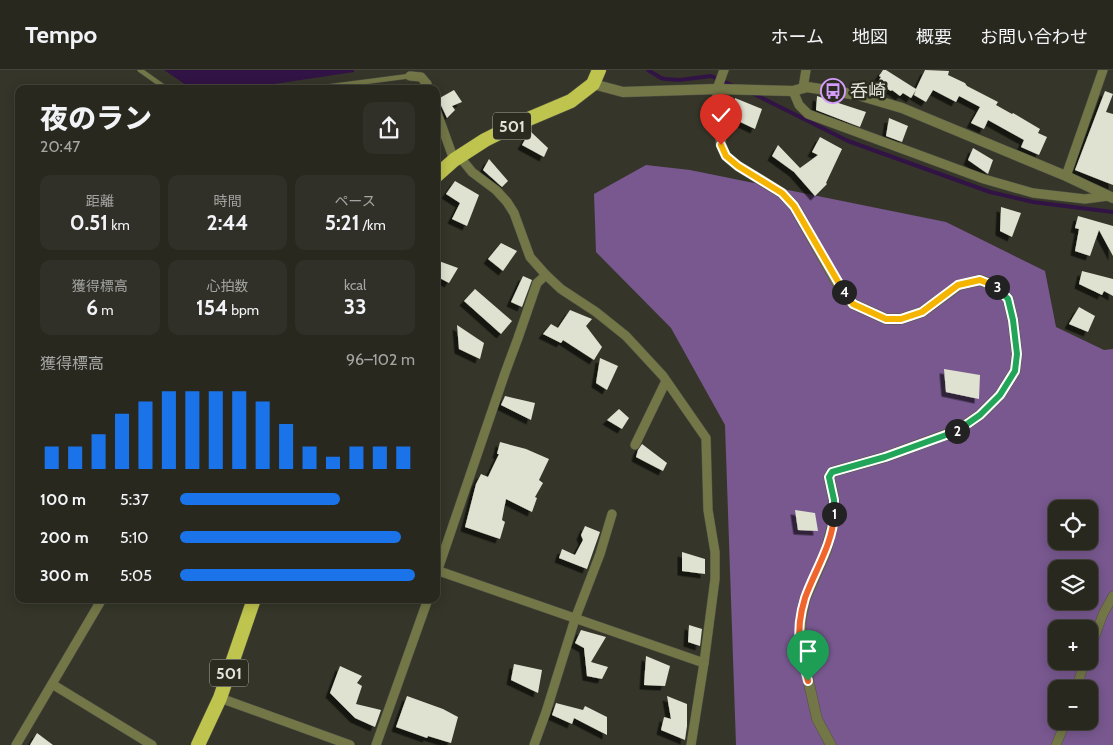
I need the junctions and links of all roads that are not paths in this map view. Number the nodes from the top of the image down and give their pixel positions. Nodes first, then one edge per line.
1 (140, 70) edge
2 (599, 70) edge
3 (806, 70) edge
4 (1103, 70) edge
5 (724, 71) edge
6 (410, 76) joint
7 (593, 84) junction
8 (161, 85) edge
9 (341, 85) edge
10 (427, 85) edge
11 (721, 89) junction
12 (798, 89) junction
13 (440, 119) edge
14 (457, 158) junction
15 (440, 173) edge
16 (1066, 176) junction
17 (1110, 197) edge
18 (546, 275) junction
19 (666, 381) junction
20 (635, 445) dead end
21 (612, 514) dead end
22 (440, 563) edge
23 (440, 573) edge
24 (1113, 596) edge
25 (100, 603) edge
26 (253, 603) edge
27 (427, 603) edge
28 (575, 619) junction
29 (1098, 628) edge
30 (704, 663) junction
31 (52, 684) junction
32 (220, 698) junction
33 (1062, 730) edge
34 (16, 745) edge
35 (152, 745) edge
36 (198, 745) edge
37 (350, 745) edge
38 (376, 745) edge
39 (534, 745) edge
40 (691, 745) edge
41 (831, 745) edge
42 (1056, 745) edge

1 - 8 lane
2 - 7 highway, 501
3 - 12 street
4 - 16 street
5 - 11 street
6 - 9 lane
6 - 10 street
7 - 11 street
7 - 14 highway, 501
11 - 12 street
11 - 41 street
12 - 16 street
12 - 17 street
13 - 14 street
14 - 15 highway, 501
14 - 18 street
16 - 17 street
18 - 19 street
18 - 22 street
19 - 20 street
19 - 30 street
21 - 28 street
23 - 28 street
24 - 29 street
25 - 31 street
26 - 32 highway, 501
27 - 38 street
28 - 30 street
28 - 39 street
30 - 40 street
31 - 34 street
31 - 35 street
32 - 36 highway, 501
32 - 37 street
33 - 42 street

